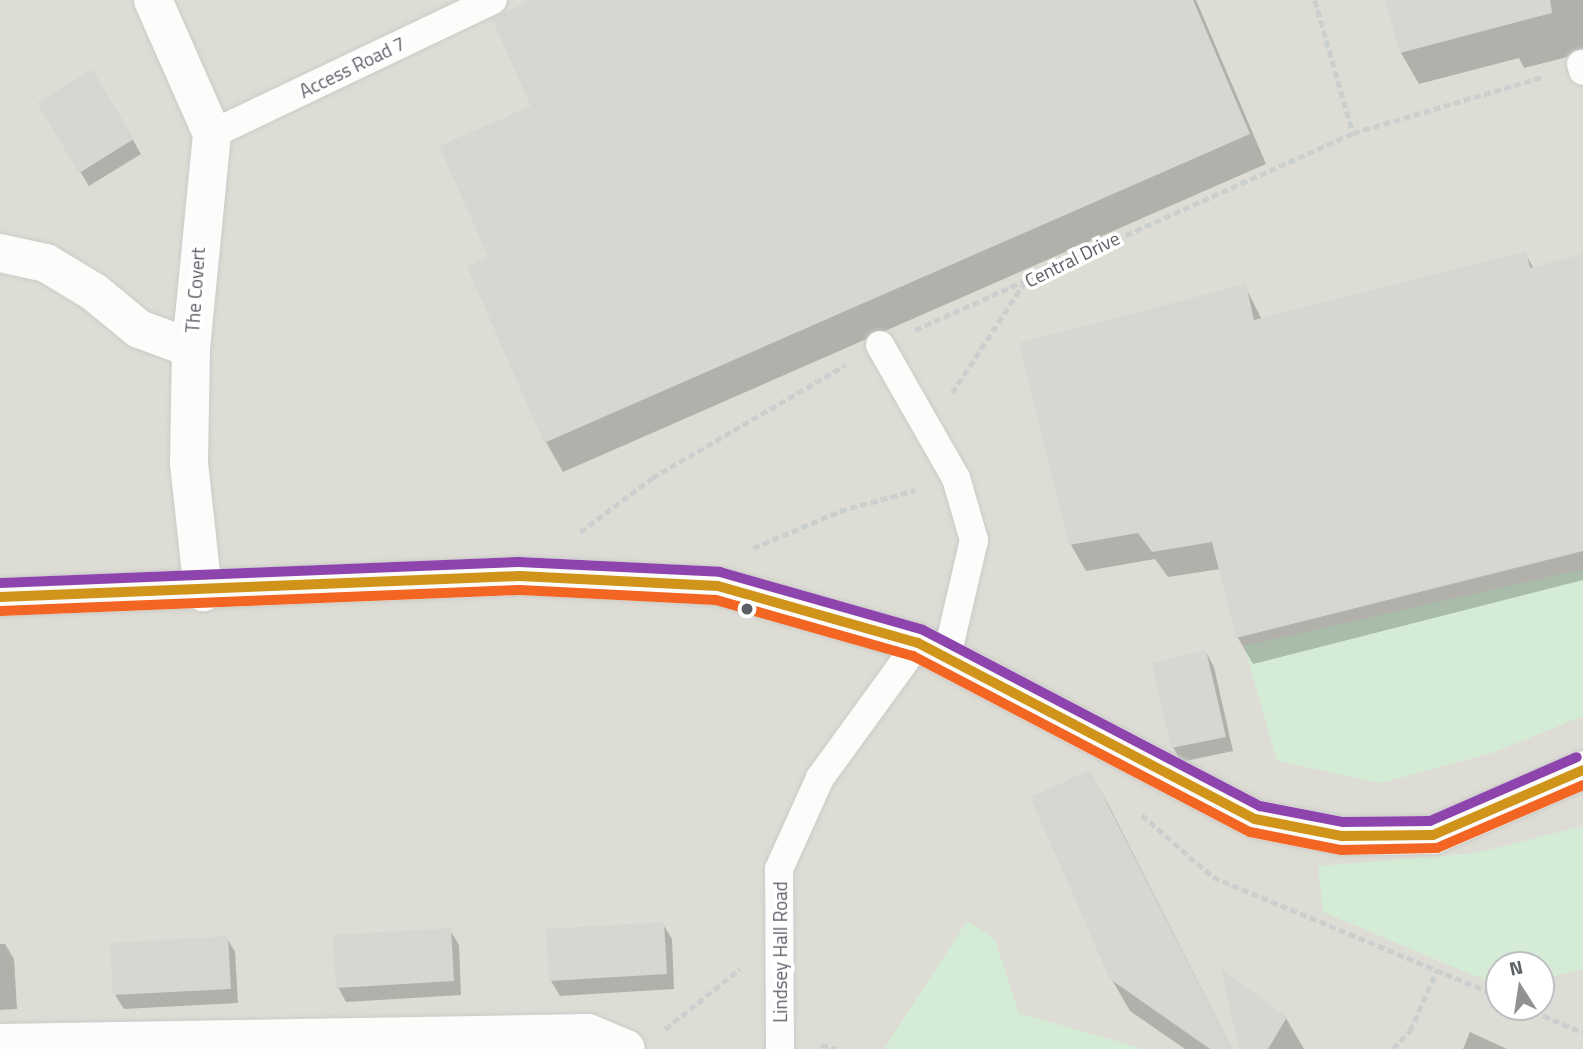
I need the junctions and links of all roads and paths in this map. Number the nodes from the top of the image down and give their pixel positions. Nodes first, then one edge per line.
1 (153, 0) edge
2 (493, 0) edge
3 (1315, 0) edge
4 (1582, 67) edge
5 (1353, 133) junction
6 (212, 134) junction
7 (0, 253) edge
8 (1025, 283) junction
9 (880, 345) junction
10 (191, 348) junction
11 (929, 427) junction
12 (956, 478) junction
13 (575, 535) dead end
14 (750, 550) dead end
15 (203, 592) junction
16 (0, 597) edge
17 (932, 650) junction
18 (1583, 770) edge
19 (1135, 808) dead end
20 (779, 938) junction
21 (1437, 970) junction
22 (1485, 990) edge
23 (1555, 1021) edge
24 (662, 1032) dead end
25 (1583, 1033) edge
26 (0, 1043) edge
27 (626, 1049) edge
28 (780, 1049) edge
29 (1393, 1049) edge

1 - 6 street, The Covert
2 - 6 lane, Access Road 7
3 - 5 path
4 - 5 path, Central Drive
5 - 8 path, Central Drive
6 - 10 street, The Covert
7 - 10 street
8 - 9 path, Central Drive
8 - 11 path
9 - 11 lane
9 - 13 path, Central Drive
10 - 15 street, The Covert
11 - 12 lane
12 - 14 path
12 - 17 lane
15 - 16 street
15 - 17 street
17 - 18 street
17 - 20 lane, Lindsey Hall Road
19 - 21 path
20 - 24 path
20 - 28 lane, Lindsey Hall Road
21 - 22 path
21 - 29 path
23 - 25 path
26 - 27 street

